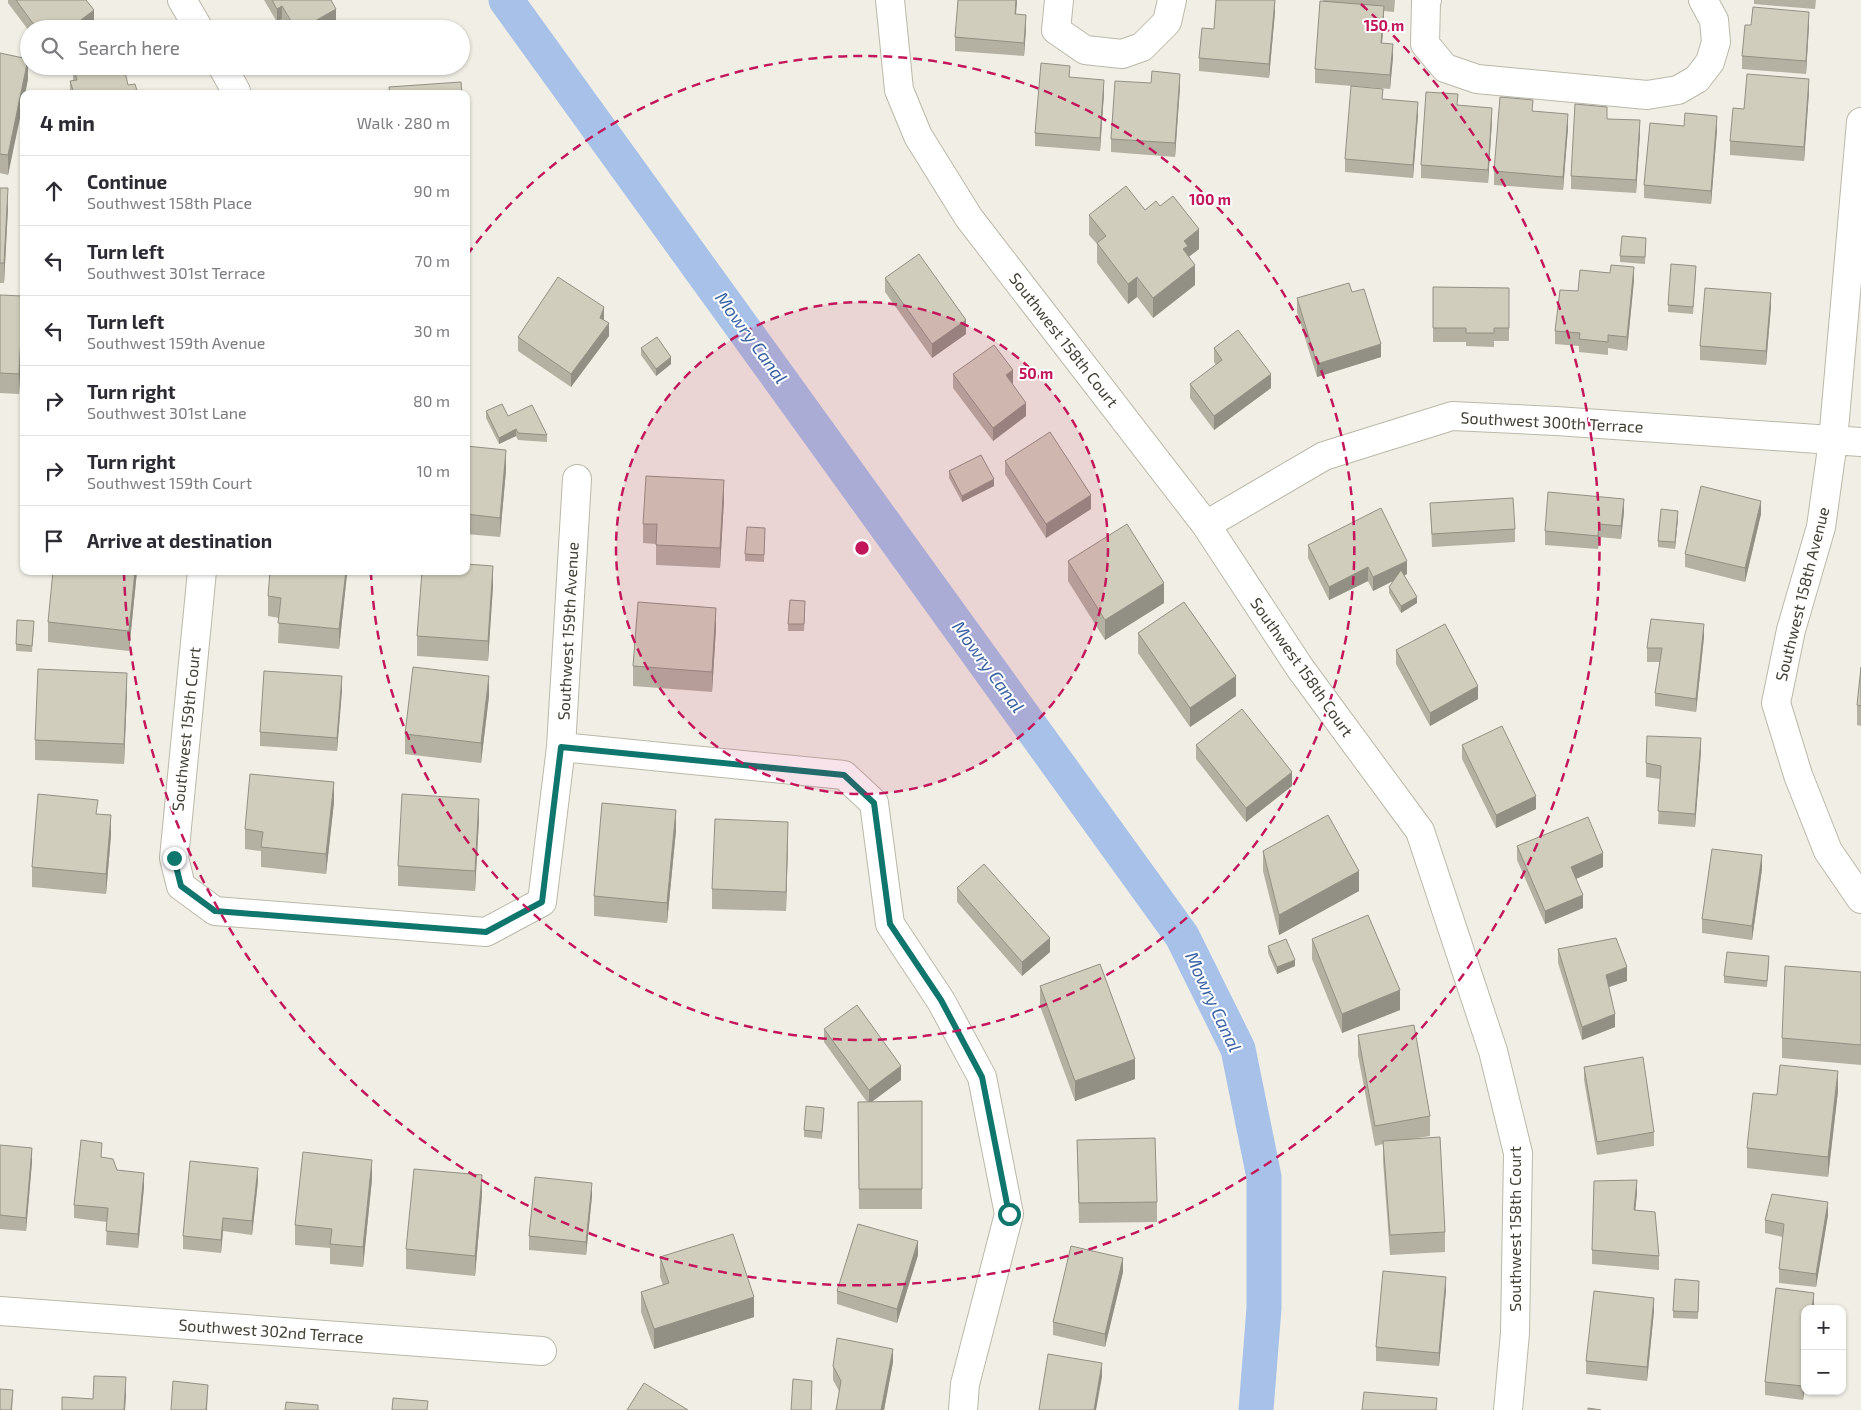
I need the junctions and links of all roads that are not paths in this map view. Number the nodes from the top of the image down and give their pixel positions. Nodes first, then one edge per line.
1 (182, 0) edge
2 (890, 0) edge
3 (1059, 0) edge
4 (1172, 0) edge
5 (1427, 0) edge
6 (1702, 0) edge
7 (194, 20) edge
8 (227, 75) edge
9 (236, 90) edge
10 (1861, 122) edge
11 (1833, 441) junction
12 (1861, 442) edge
13 (577, 479) dead end
14 (1206, 525) junction
15 (202, 575) edge
16 (561, 747) junction
17 (1861, 900) edge
18 (542, 902) joint
19 (0, 1311) edge
20 (542, 1351) dead end
21 (962, 1410) edge
22 (1508, 1410) edge

1 - 7 street
2 - 14 street, Southwest 158th Court
3 - 4 street
5 - 6 street
8 - 9 street
10 - 11 street, Southwest 158th Avenue
11 - 12 street, Southwest 300th Terrace
11 - 14 street, Southwest 300th Terrace
11 - 17 street, Southwest 158th Avenue
13 - 16 street, Southwest 159th Avenue
14 - 22 street, Southwest 158th Court
15 - 18 street, Southwest 159th Court
16 - 18 street, Southwest 159th Avenue
16 - 21 street
19 - 20 street, Southwest 302nd Terrace

